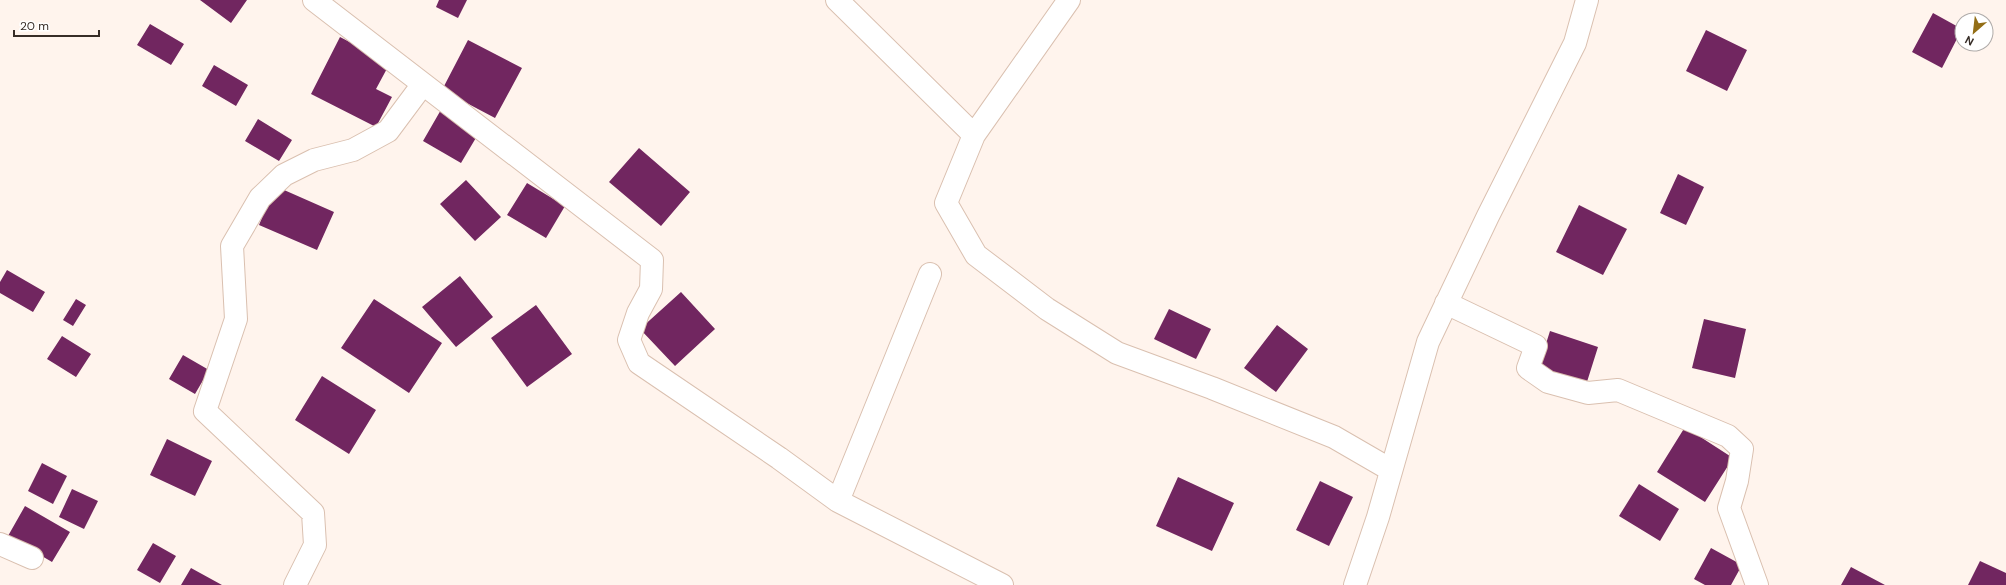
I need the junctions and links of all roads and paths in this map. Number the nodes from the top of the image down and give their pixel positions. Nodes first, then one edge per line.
1 (314, 0) edge
2 (837, 0) edge
3 (1069, 0) edge
4 (1587, 0) edge
5 (423, 84) junction
6 (974, 135) junction
7 (930, 274) dead end
8 (1446, 303) junction
9 (1391, 470) junction
10 (838, 501) junction
11 (0, 544) edge
12 (32, 558) dead end
13 (295, 585) edge
14 (1002, 585) edge
15 (1355, 585) edge
16 (1757, 585) edge

1 - 5 street
2 - 6 street
3 - 6 street
4 - 8 street
5 - 10 street
5 - 13 street
6 - 9 street
7 - 10 street
8 - 9 street
8 - 16 street
9 - 15 street
10 - 14 street
11 - 12 street

